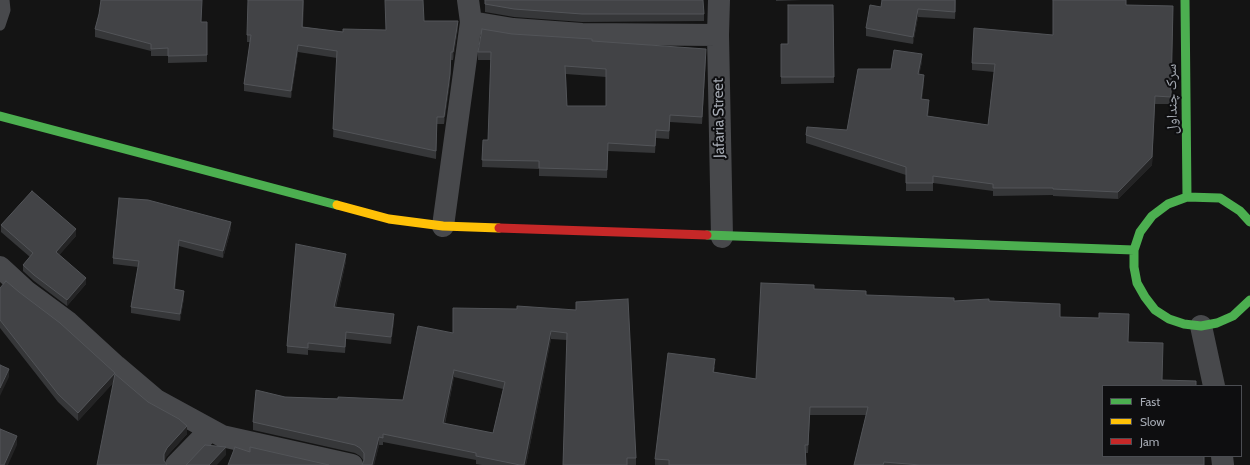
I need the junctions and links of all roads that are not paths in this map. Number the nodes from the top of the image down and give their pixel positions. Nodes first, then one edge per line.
1 (4, 0) edge
2 (468, 0) edge
3 (719, 0) edge
4 (1185, 0) edge
5 (471, 22) junction
6 (0, 25) edge
7 (718, 35) junction
8 (0, 116) edge
9 (1187, 197) junction
10 (1250, 222) edge
11 (443, 226) junction
12 (722, 237) junction
13 (1134, 250) junction
14 (0, 267) edge
15 (1250, 300) edge
16 (1201, 326) junction
17 (1214, 385) edge
18 (210, 430) junction
19 (176, 465) edge
20 (352, 465) edge

1 - 6 lane
2 - 5 street
3 - 7 street, Jafaria Street
4 - 9 main road, سرک چنداول
5 - 7 street
5 - 11 street
7 - 12 street, Jafaria Street
8 - 11 main road
9 - 10 main road
9 - 13 main road
11 - 12 main road
12 - 13 main road
13 - 16 main road
14 - 18 street
15 - 16 main road
16 - 17 street
18 - 19 street
18 - 20 street

